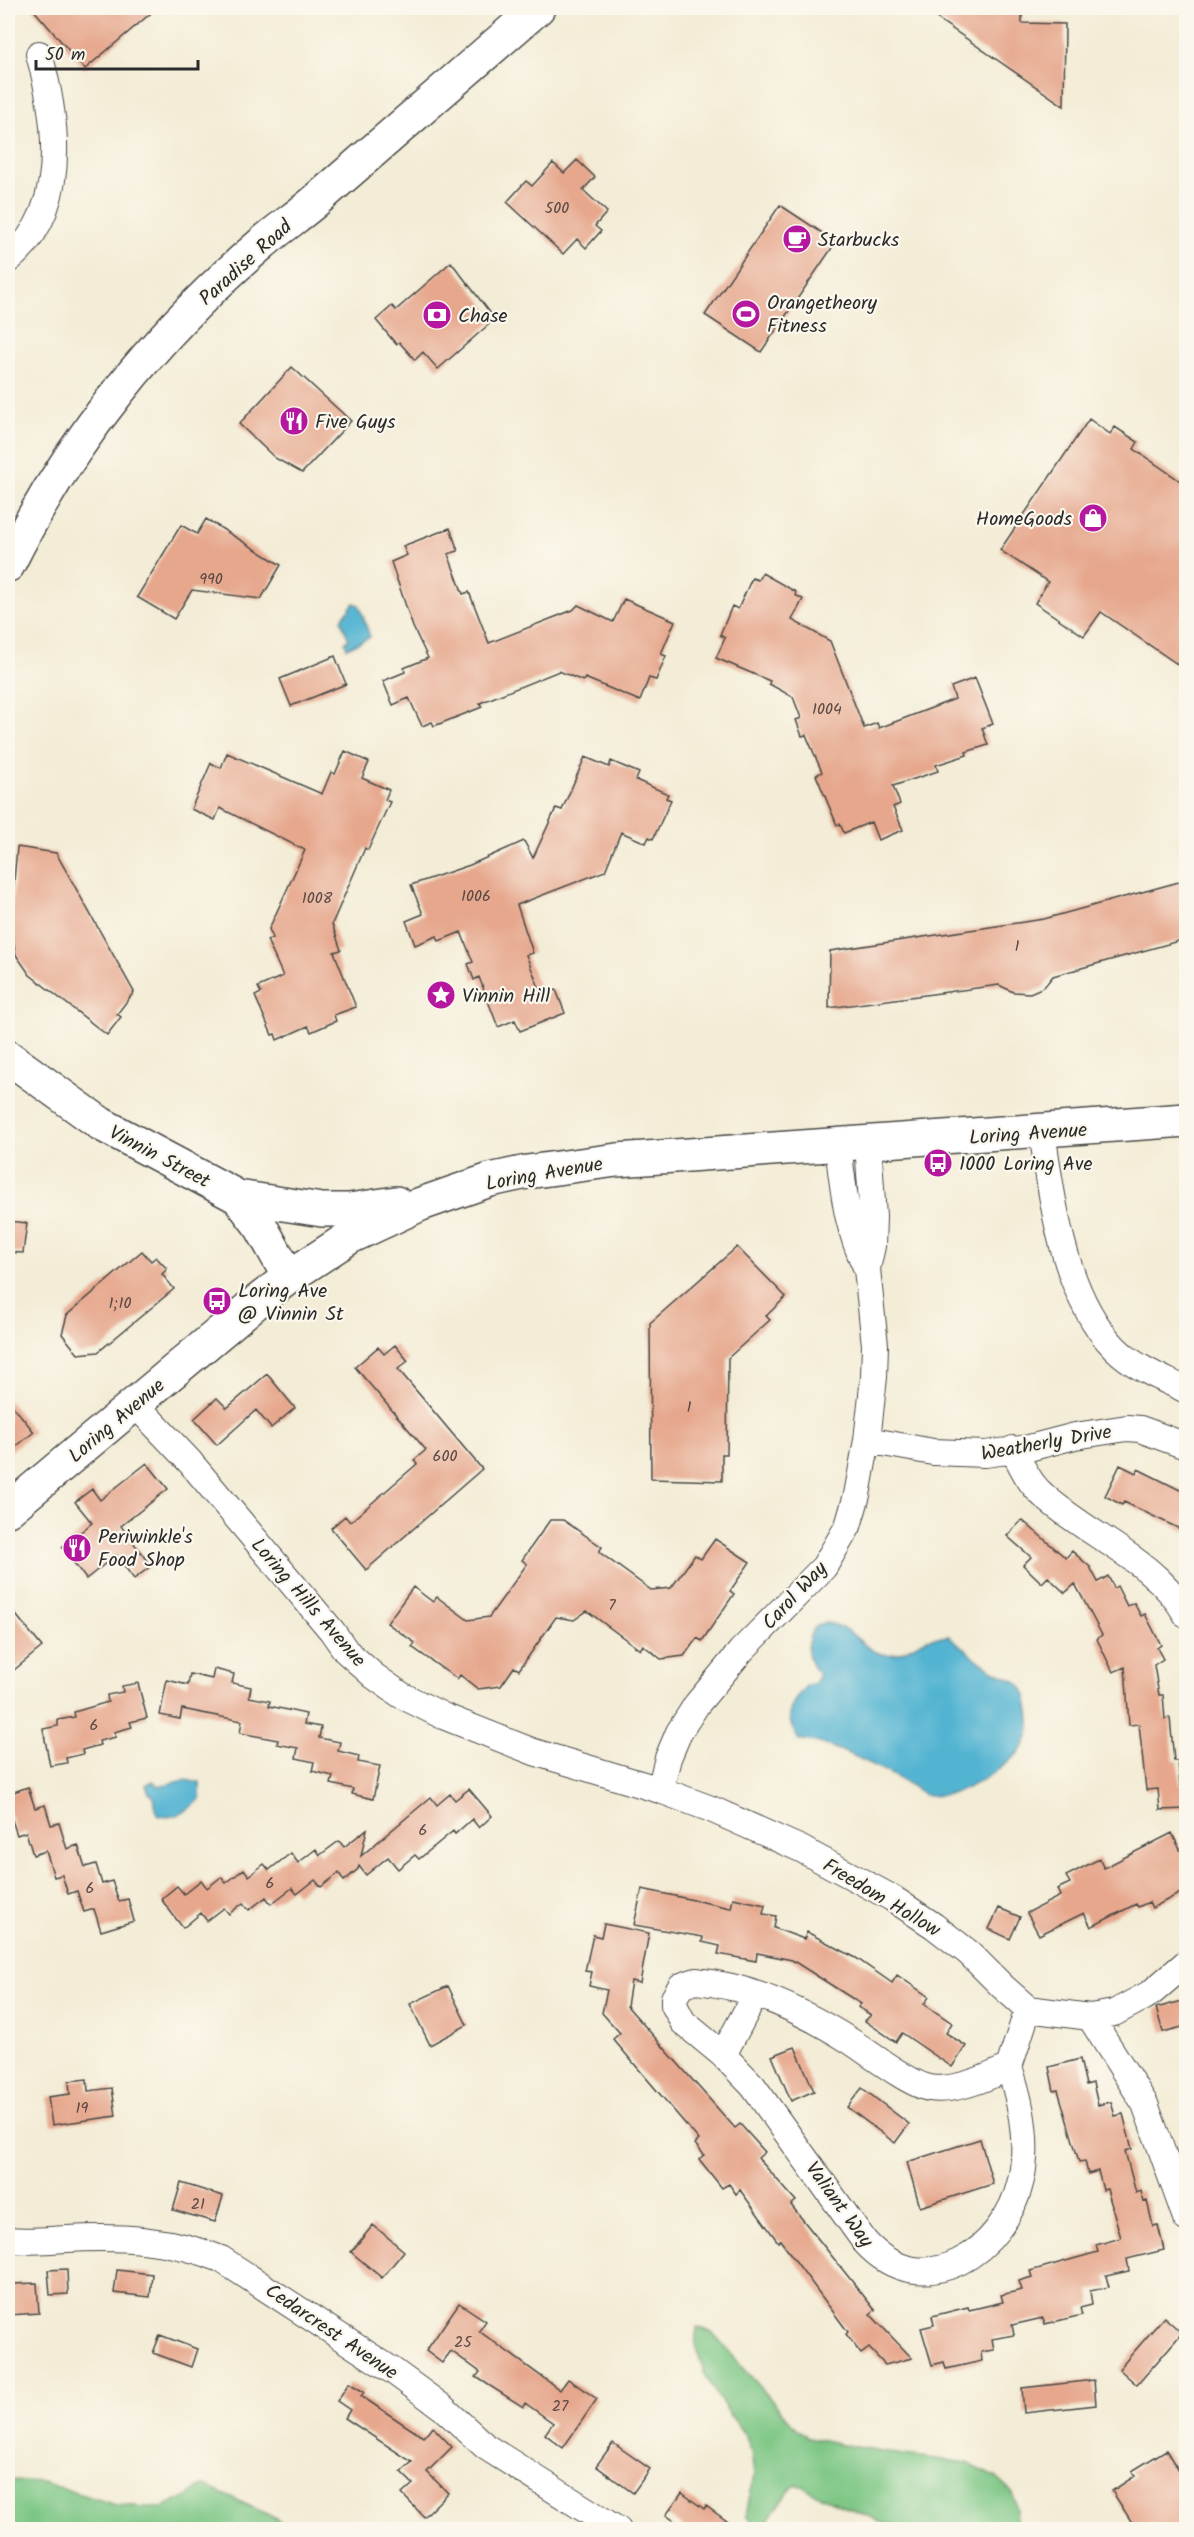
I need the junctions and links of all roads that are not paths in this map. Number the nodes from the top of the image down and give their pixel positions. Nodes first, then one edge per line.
1 (538, 8) edge
2 (39, 54) dead end
3 (8, 260) edge
4 (8, 565) edge
5 (8, 1057) edge
6 (1186, 1120) edge
7 (1042, 1132) junction
8 (853, 1145) junction
9 (454, 1191) junction
10 (238, 1197) junction
11 (289, 1277) junction
12 (1186, 1390) edge
13 (135, 1404) junction
14 (867, 1440) junction
15 (1186, 1446) edge
16 (1013, 1449) junction
17 (8, 1510) edge
18 (1186, 1614) edge
19 (660, 1790) junction
20 (1186, 1963) edge
21 (755, 1995) junction
22 (1028, 2009) junction
23 (1090, 2017) junction
24 (723, 2055) junction
25 (1009, 2067) junction
26 (1186, 2218) edge
27 (8, 2240) edge
28 (618, 2529) edge

1 - 4 main road, Paradise Road
2 - 3 street
5 - 10 main road, Vinnin Street
6 - 7 main road, Loring Avenue
7 - 8 main road, Loring Avenue
7 - 12 street
8 - 9 main road, Loring Avenue
8 - 14 street, Carol Way
9 - 10 main road
9 - 11 main road, Loring Avenue
10 - 11 main road, Vinnin Street
11 - 13 main road, Loring Avenue
13 - 17 main road, Loring Avenue
13 - 19 street, Loring Hills Avenue
14 - 16 street, Weatherly Drive
14 - 19 street, Carol Way
15 - 16 street, Weatherly Drive
16 - 18 street
19 - 22 street, Freedom Hollow
20 - 23 street
21 - 24 street
21 - 24 street, Valiant Way
21 - 25 street, Valiant Way
22 - 23 street
22 - 25 street
23 - 26 street
24 - 25 street, Valiant Way
27 - 28 street, Cedarcrest Avenue

